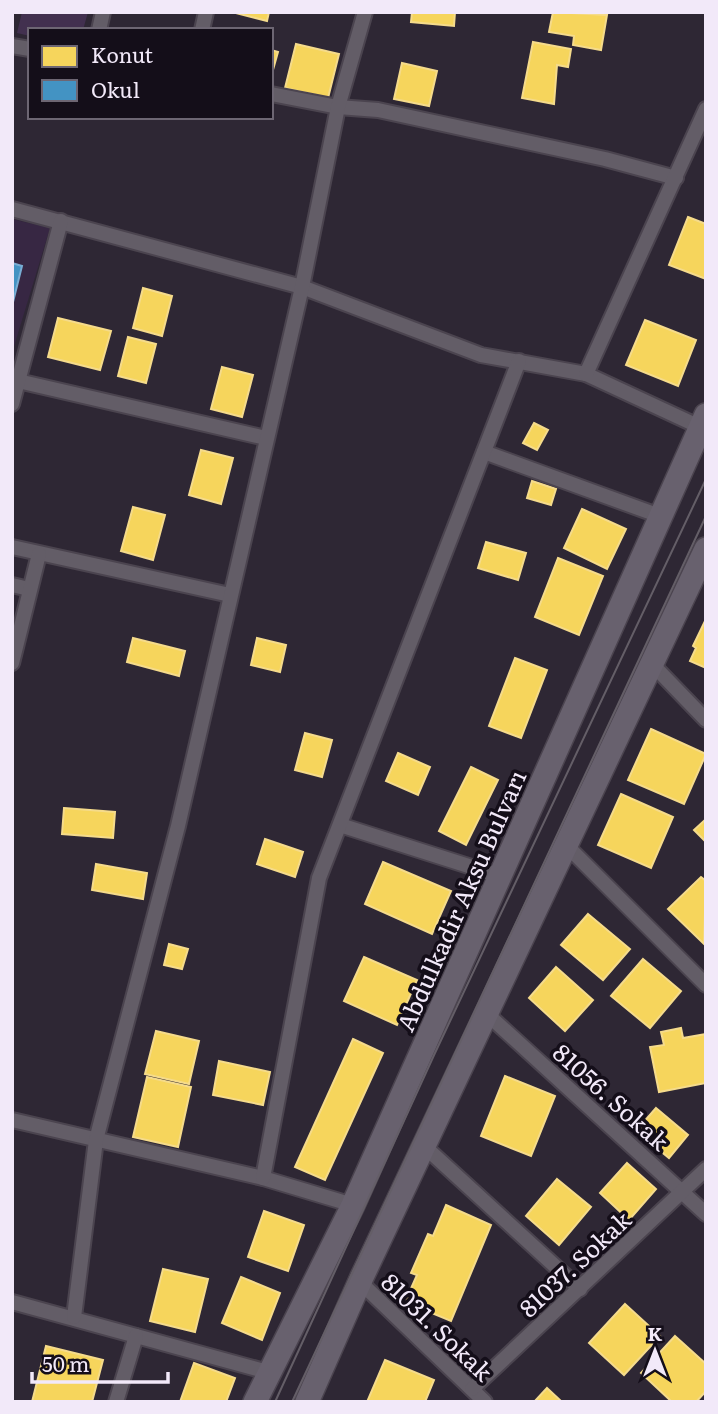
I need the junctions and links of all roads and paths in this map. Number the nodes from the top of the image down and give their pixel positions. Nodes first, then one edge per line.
1 (365, 12) edge
2 (273, 94) edge
3 (338, 107) junction
4 (706, 109) edge
5 (676, 178) junction
6 (12, 209) edge
7 (61, 221) junction
8 (302, 287) junction
9 (519, 360) junction
10 (586, 374) junction
11 (18, 381) junction
12 (12, 404) edge
13 (703, 421) edge
14 (266, 438) junction
15 (484, 452) junction
16 (660, 516) junction
17 (12, 547) edge
18 (706, 549) edge
19 (39, 554) junction
20 (12, 585) edge
21 (29, 589) junction
22 (230, 595) junction
23 (12, 663) edge
24 (653, 665) junction
25 (706, 720) edge
26 (340, 825) junction
27 (565, 844) junction
28 (500, 876) junction
29 (706, 985) edge
30 (486, 1013) junction
31 (12, 1120) edge
32 (96, 1140) junction
33 (424, 1146) junction
34 (706, 1169) edge
35 (262, 1178) junction
36 (683, 1192) junction
37 (353, 1205) junction
38 (706, 1214) edge
39 (360, 1282) junction
40 (579, 1289) junction
41 (12, 1302) edge
42 (74, 1317) junction
43 (136, 1336) junction
44 (268, 1372) junction
45 (472, 1390) junction
46 (116, 1402) edge
47 (255, 1402) edge
48 (307, 1402) edge
49 (485, 1402) edge

1 - 3 street
2 - 3 street
3 - 5 street
3 - 8 street
4 - 5 street
5 - 10 street
6 - 7 street
7 - 8 street
7 - 11 street
8 - 9 street
8 - 14 street
9 - 10 street
9 - 15 street
10 - 13 street
11 - 12 street
11 - 14 street
13 - 16 main road, Abdulkadir Aksu Bulvarı
14 - 22 street
15 - 16 street
15 - 26 street
16 - 28 main road, Abdulkadir Aksu Bulvarı
17 - 19 street
18 - 24 main road
19 - 21 street
19 - 22 street
20 - 21 street
21 - 23 street
22 - 32 street
24 - 25 street
24 - 27 main road
26 - 28 street
26 - 35 street
27 - 29 street
27 - 30 main road
28 - 37 main road, Abdulkadir Aksu Bulvarı
30 - 33 main road
30 - 36 street, 81056. Sokak
31 - 32 street
32 - 35 street
32 - 42 street
33 - 39 main road
33 - 40 street
34 - 36 street, 81037. Sokak
35 - 37 street
36 - 38 street, 81056. Sokak
36 - 40 street, 81037. Sokak
37 - 44 main road, Abdulkadir Aksu Bulvarı
39 - 45 street, 81031. Sokak
39 - 48 main road
40 - 45 street, 81037. Sokak
41 - 42 street
42 - 43 street
43 - 44 street
43 - 46 street
44 - 47 main road, Abdulkadir Aksu Bulvarı
45 - 49 street, 81031. Sokak

